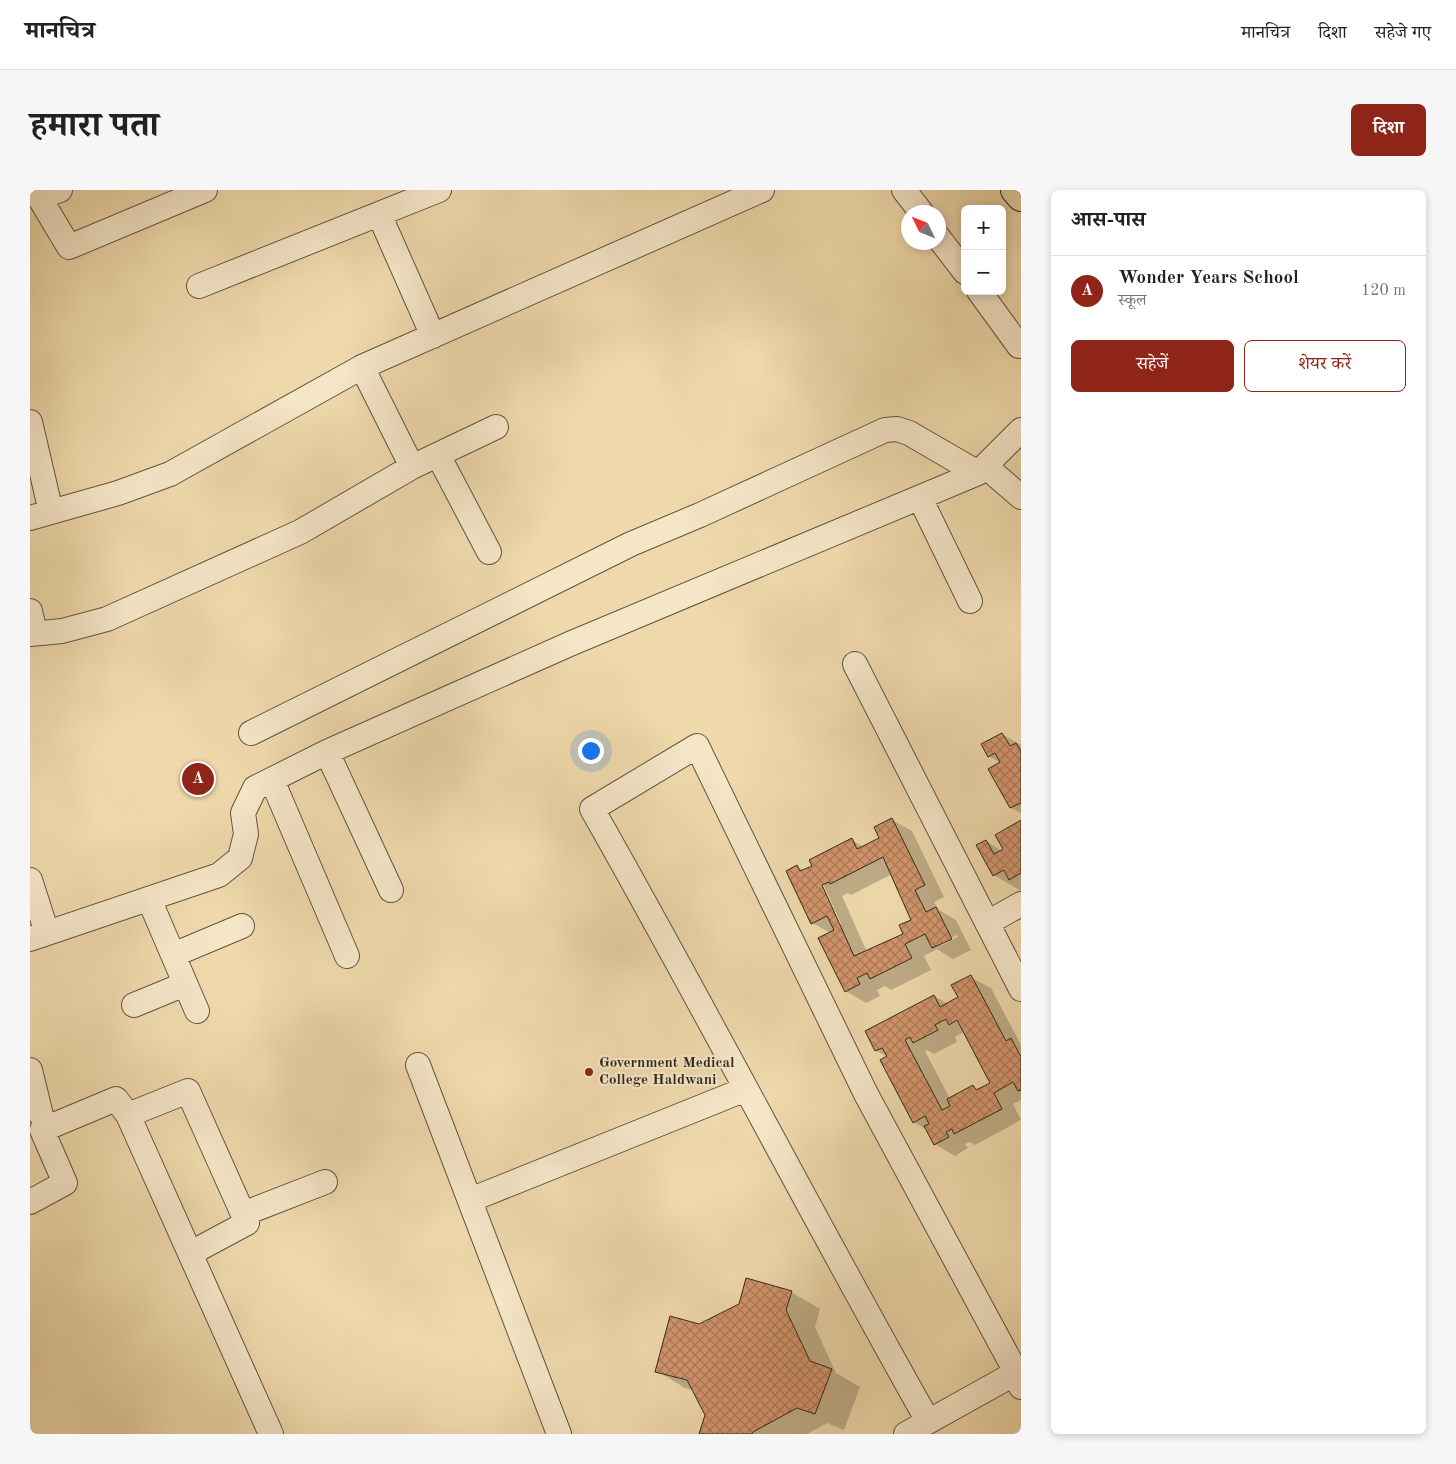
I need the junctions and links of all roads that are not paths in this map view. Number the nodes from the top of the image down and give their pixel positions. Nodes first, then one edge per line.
1 (205, 190) edge
2 (439, 190) edge
3 (762, 190) edge
4 (904, 190) edge
5 (1015, 190) edge
6 (45, 192) edge
7 (1021, 197) edge
8 (916, 205) edge
9 (379, 214) junction
10 (946, 247) edge
11 (961, 267) edge
12 (199, 286) dead end
13 (982, 295) edge
14 (433, 336) junction
15 (1019, 346) dead end
16 (362, 367) junction
17 (30, 422) edge
18 (496, 427) dead end
19 (1021, 430) edge
20 (438, 455) junction
21 (412, 466) junction
22 (982, 469) junction
23 (920, 498) junction
24 (1021, 498) edge
25 (40, 515) edge
26 (488, 552) dead end
27 (970, 600) dead end
28 (32, 626) edge
29 (855, 664) dead end
30 (251, 733) dead end
31 (327, 752) junction
32 (272, 780) junction
33 (30, 880) edge
34 (391, 890) dead end
35 (149, 899) junction
36 (1021, 904) edge
37 (987, 923) junction
38 (242, 926) dead end
39 (38, 936) edge
40 (173, 955) junction
41 (347, 956) dead end
42 (186, 984) junction
43 (1021, 989) edge
44 (134, 1005) dead end
45 (197, 1011) dead end
46 (418, 1065) dead end
47 (30, 1070) edge
48 (746, 1088) junction
49 (128, 1114) junction
50 (41, 1115) dead end
51 (325, 1182) dead end
52 (470, 1200) junction
53 (30, 1202) edge
54 (243, 1214) junction
55 (191, 1253) junction
56 (1019, 1376) edge
57 (928, 1421) junction
58 (271, 1434) edge
59 (559, 1434) edge
60 (906, 1434) edge

1 - 6 street
2 - 9 street
3 - 14 street
4 - 8 street
5 - 7 highway
9 - 12 street
9 - 14 street
10 - 11 street
13 - 15 street
14 - 16 street
16 - 21 street
16 - 25 street
17 - 25 street
18 - 20 street
19 - 22 street
20 - 21 street
20 - 26 street
21 - 28 street
22 - 23 street
22 - 24 street
22 - 30 street
23 - 27 street
23 - 31 street
29 - 37 street
31 - 32 street
31 - 34 street
32 - 35 street
32 - 41 street
33 - 39 street
35 - 39 street
35 - 40 street
36 - 37 street
37 - 43 street
38 - 40 street
40 - 42 street
42 - 44 street
42 - 45 street
46 - 52 street
47 - 50 street
48 - 52 street
48 - 56 street
48 - 57 street
49 - 53 street
49 - 54 street
49 - 55 street
51 - 54 street
52 - 59 street
54 - 55 street
55 - 58 street
56 - 57 street
57 - 60 street

